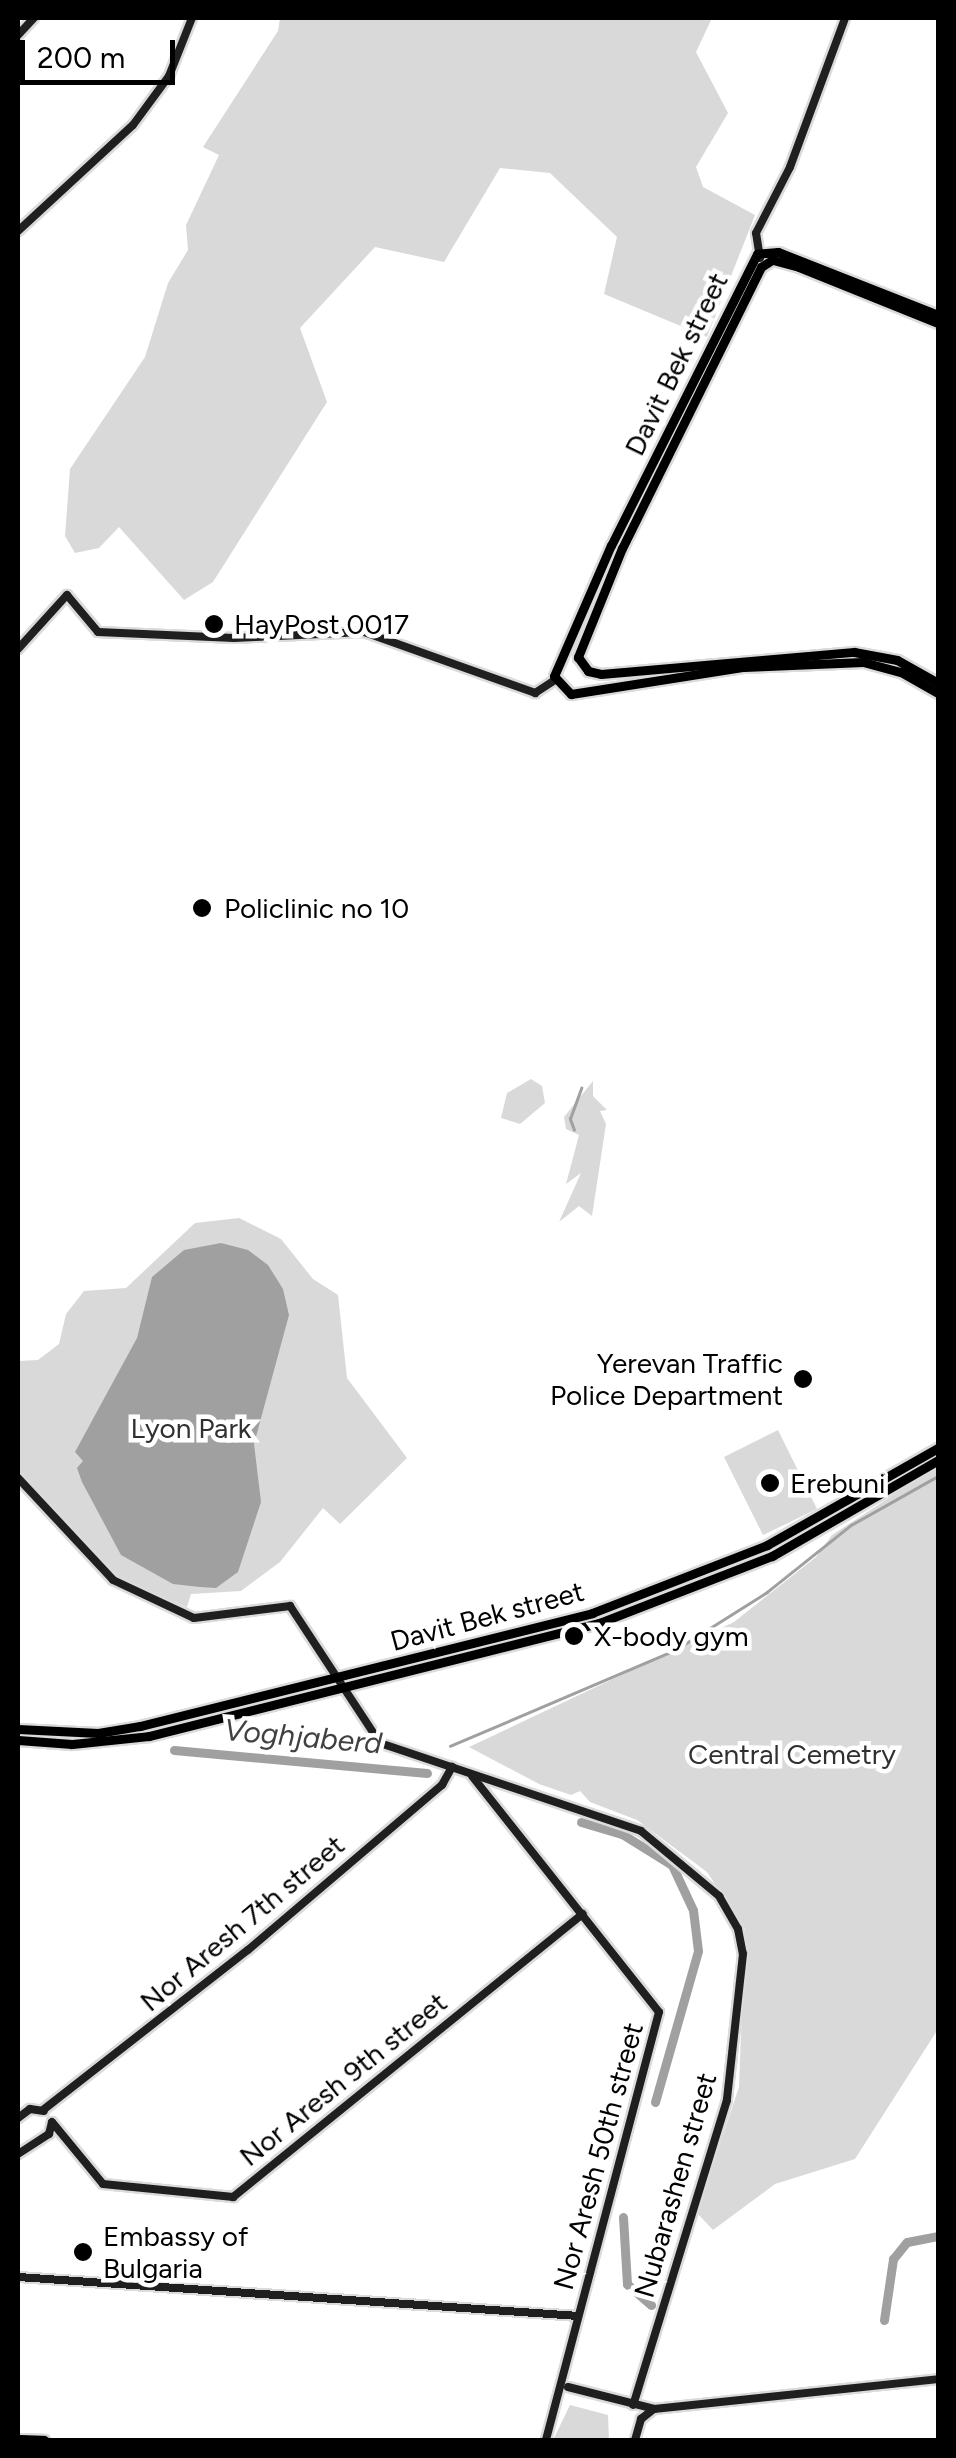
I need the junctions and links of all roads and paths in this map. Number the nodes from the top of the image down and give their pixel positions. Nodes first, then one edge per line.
1 (34, 18) edge
2 (192, 18) edge
3 (845, 18) edge
4 (18, 35) edge
5 (18, 231) edge
6 (756, 254) junction
7 (764, 264) junction
8 (938, 315) edge
9 (938, 324) edge
10 (18, 649) edge
11 (578, 661) junction
12 (588, 671) junction
13 (555, 676) junction
14 (938, 682) edge
15 (581, 690) junction
16 (938, 693) edge
17 (938, 1448) edge
18 (938, 1460) edge
19 (18, 1478) edge
20 (337, 1677) junction
21 (344, 1688) junction
22 (18, 1729) edge
23 (18, 1740) edge
24 (452, 1767) junction
25 (470, 1774) junction
26 (507, 1788) junction
27 (493, 1798) junction
28 (583, 1914) junction
29 (18, 2118) edge
30 (52, 2120) junction
31 (18, 2154) edge
32 (18, 2277) edge
33 (578, 2316) junction
34 (564, 2373) junction
35 (938, 2379) edge
36 (568, 2387) junction
37 (558, 2396) junction
38 (633, 2405) junction
39 (654, 2408) junction
40 (641, 2420) junction
41 (18, 2438) edge
42 (44, 2440) edge
43 (546, 2440) edge
44 (635, 2440) edge

1 - 4 main road
2 - 5 main road
3 - 6 main road
6 - 7 main road
6 - 8 main road, Davit Bek street
6 - 13 main road, Davit Bek street
7 - 9 main road, Davit Bek street
7 - 11 main road, Davit Bek street
10 - 13 main road
11 - 12 main road
11 - 13 main road
12 - 14 main road
12 - 15 main road
13 - 15 main road
15 - 16 main road
17 - 20 main road, Davit Bek street
18 - 21 main road, Davit Bek street
19 - 20 main road, Nubarashen street
20 - 21 main road, Nubarashen street
20 - 22 main road, Davit Bek street
21 - 23 main road, Davit Bek street
21 - 24 main road, Nubarashen street
24 - 25 main road, Nubarashen street
24 - 30 main road, Nor Aresh 7th street
25 - 26 main road, Nubarashen street
25 - 27 main road, Nor Aresh 50th street
26 - 27 main road
26 - 38 main road, Nubarashen street
27 - 28 main road, Nor Aresh 50th street
28 - 30 main road, Nor Aresh 9th street
28 - 33 main road, Nor Aresh 50th street
29 - 30 main road
30 - 31 main road, Nor Aresh 7th street
32 - 33 main road
33 - 34 main road, Nor Aresh 50th street
34 - 36 main road
34 - 37 main road, Nor Aresh 50th street
35 - 39 main road
36 - 37 main road
36 - 38 main road
37 - 43 main road, Nor Aresh 50th street
38 - 39 main road
38 - 40 main road
39 - 40 main road
40 - 44 main road
41 - 42 main road

